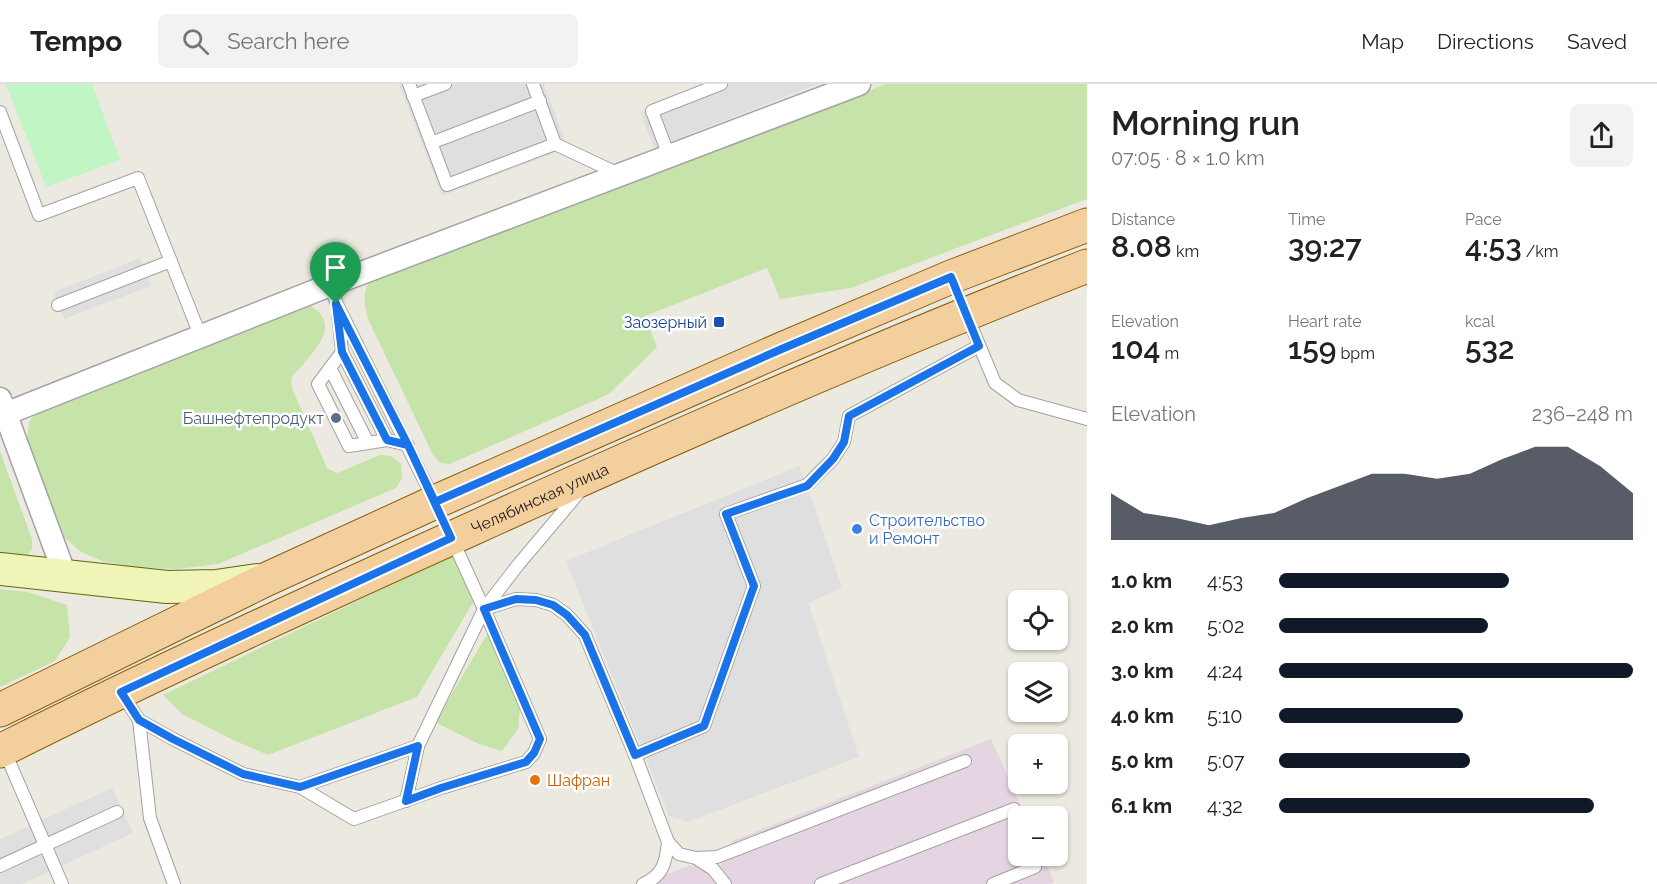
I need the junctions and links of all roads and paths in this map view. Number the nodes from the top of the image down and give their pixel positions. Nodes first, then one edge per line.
1 (445, 84) edge
2 (533, 84) edge
3 (721, 84) edge
4 (859, 84) edge
5 (411, 90) edge
6 (540, 101) junction
7 (0, 112) edge
8 (431, 143) junction
9 (555, 144) junction
10 (669, 156) junction
11 (620, 175) junction
12 (1087, 225) edge
13 (171, 261) junction
14 (1087, 266) edge
15 (951, 277) junction
16 (333, 294) junction
17 (58, 305) dead end
18 (966, 313) junction
19 (200, 335) junction
20 (979, 346) junction
21 (784, 348) junction
22 (342, 352) junction
23 (330, 368) junction
24 (800, 384) junction
25 (2, 409) edge
26 (1087, 419) edge
27 (387, 440) junction
28 (368, 443) junction
29 (408, 445) junction
30 (597, 472) junction
31 (435, 502) junction
32 (451, 538) junction
33 (0, 569) edge
34 (65, 575) junction
35 (267, 579) junction
36 (484, 609) junction
37 (106, 657) junction
38 (121, 692) junction
39 (0, 710) edge
40 (139, 720) junction
41 (418, 746) junction
42 (2, 750) edge
43 (635, 755) junction
44 (964, 761) dead end
45 (300, 787) junction
46 (406, 801) junction
47 (1008, 811) edge
48 (117, 812) dead end
49 (668, 842) junction
50 (46, 845) junction
51 (696, 858) junction
52 (0, 866) edge
53 (1035, 867) dead end
54 (62, 884) edge
55 (174, 884) edge
56 (643, 884) edge
57 (725, 884) edge
58 (821, 884) edge
59 (993, 884) edge

1 - 5 lane
2 - 6 lane
3 - 10 lane
4 - 10 street
5 - 8 lane
6 - 8 lane
6 - 9 lane
7 - 13 lane
8 - 9 lane
9 - 11 lane
10 - 11 street
11 - 16 street
12 - 15 main road
13 - 17 lane
13 - 19 lane
14 - 18 main road, Челябинская улица
15 - 18 main road
15 - 21 main road
16 - 19 street
16 - 22 lane
16 - 29 lane
18 - 20 lane
18 - 24 main road, Челябинская улица
19 - 25 street
20 - 26 lane
20 - 43 lane
21 - 24 main road
21 - 31 main road
22 - 23 lane
22 - 27 lane
23 - 28 lane
23 - 28 lane
24 - 30 main road, Челябинская улица
25 - 34 street
27 - 28 lane
27 - 29 lane
29 - 31 lane
30 - 32 main road, Челябинская улица
30 - 36 lane
31 - 32 main road
31 - 35 main road
32 - 36 lane
32 - 38 main road, Челябинская улица
33 - 34 street
34 - 35 street
35 - 37 main road
36 - 41 lane
36 - 43 lane
36 - 46 lane
37 - 38 main road
37 - 39 main road
38 - 40 lane
38 - 42 main road, Челябинская улица
40 - 45 lane
40 - 55 lane
41 - 45 lane
41 - 46 lane
42 - 50 lane
43 - 49 lane
44 - 51 lane
45 - 46 lane
47 - 58 lane
48 - 50 lane
49 - 51 lane
49 - 56 lane
50 - 52 lane
50 - 54 lane
51 - 57 lane
53 - 59 lane

